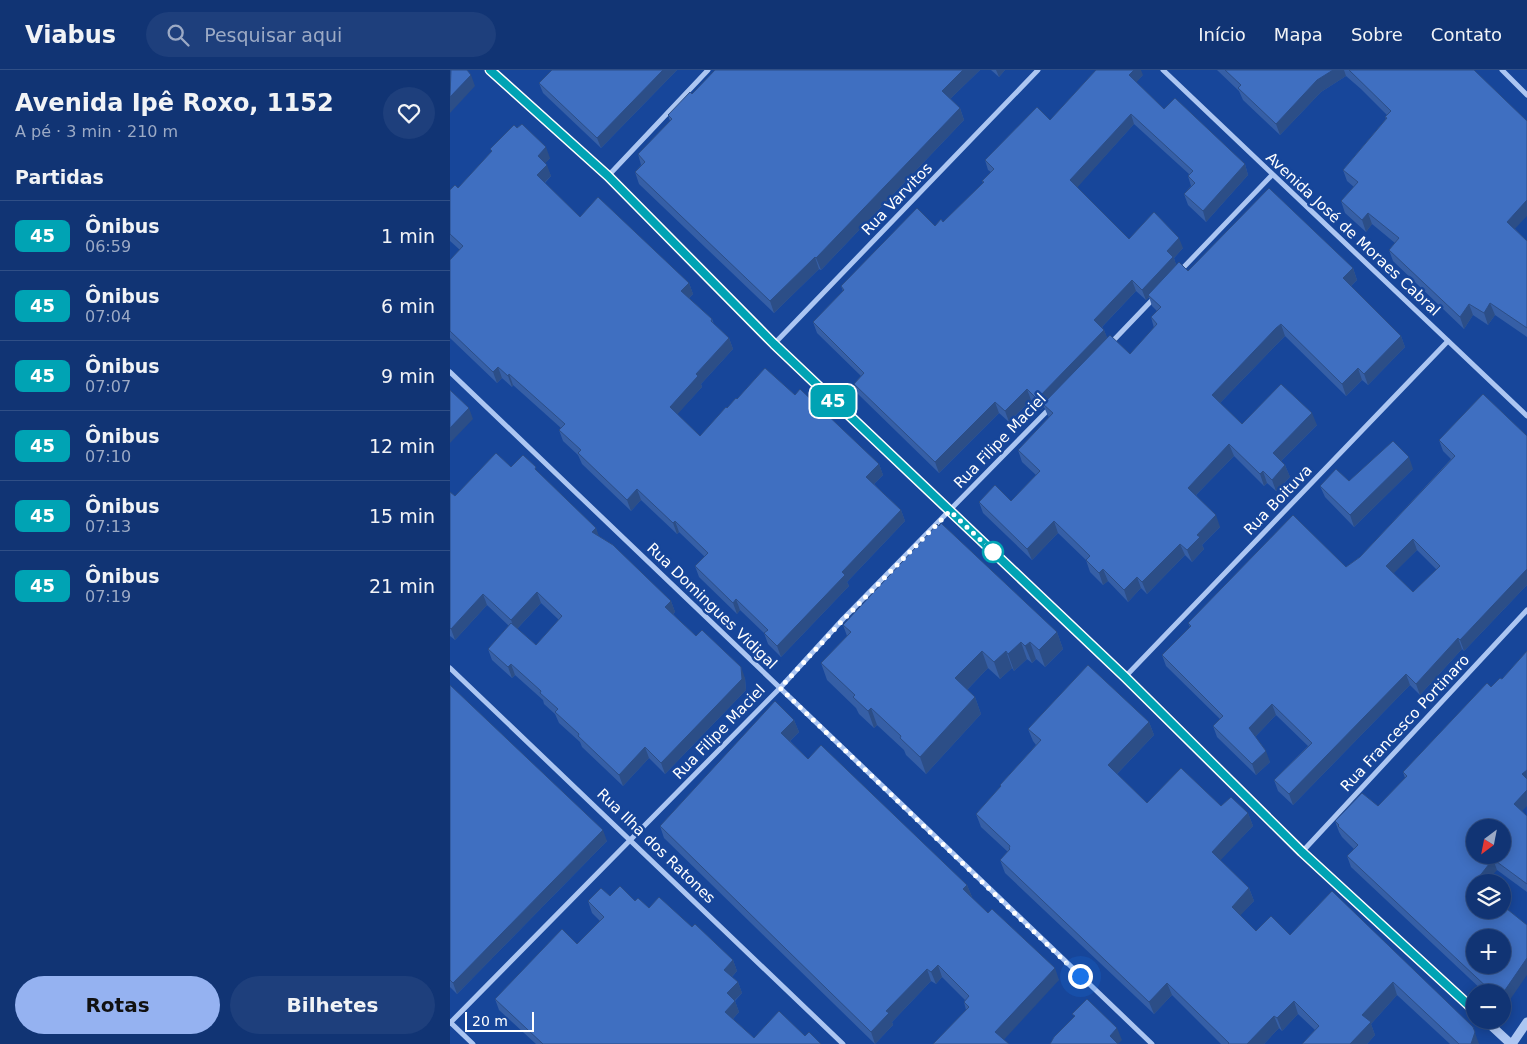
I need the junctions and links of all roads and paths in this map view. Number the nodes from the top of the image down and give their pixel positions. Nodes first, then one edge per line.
1 (490, 70) edge
2 (708, 70) edge
3 (1038, 70) edge
4 (1163, 70) edge
5 (1502, 70) edge
6 (1527, 95) edge
7 (1272, 175) junction
8 (608, 176) junction
9 (1176, 274) edge
10 (1157, 294) edge
11 (1448, 341) junction
12 (774, 344) junction
13 (1103, 351) edge
14 (450, 372) edge
15 (1058, 399) edge
16 (1527, 416) edge
17 (950, 511) junction
18 (1527, 610) edge
19 (450, 668) edge
20 (1125, 677) junction
21 (780, 688) junction
22 (631, 840) junction
23 (1302, 852) junction
24 (1466, 1003) edge
25 (450, 1022) edge
26 (1527, 1022) edge
27 (1495, 1029) edge
28 (472, 1044) edge
29 (843, 1044) edge
30 (1152, 1044) edge
31 (1512, 1044) edge

1 - 8 street
2 - 8 street
3 - 12 street, Rua Varvitos
4 - 7 street, Avenida José de Moraes Cabral
5 - 6 street
7 - 9 street
7 - 11 street, Avenida José de Moraes Cabral
8 - 12 street
10 - 13 street
11 - 16 street, Avenida José de Moraes Cabral
11 - 20 street, Rua Boituva
12 - 17 street
14 - 21 street, Rua Domingues Vidigal
15 - 17 street, Rua Filipe Maciel
17 - 20 street
17 - 21 street, Rua Filipe Maciel
18 - 23 street, Rua Francesco Portinaro
19 - 22 street, Rua Ilha dos Ratones
20 - 23 street
21 - 22 street, Rua Filipe Maciel
21 - 30 street, Rua Domingues Vidigal
22 - 25 street, Rua Filipe Maciel
22 - 29 street, Rua Ilha dos Ratones
23 - 24 street
25 - 28 street
26 - 31 street
27 - 31 street

